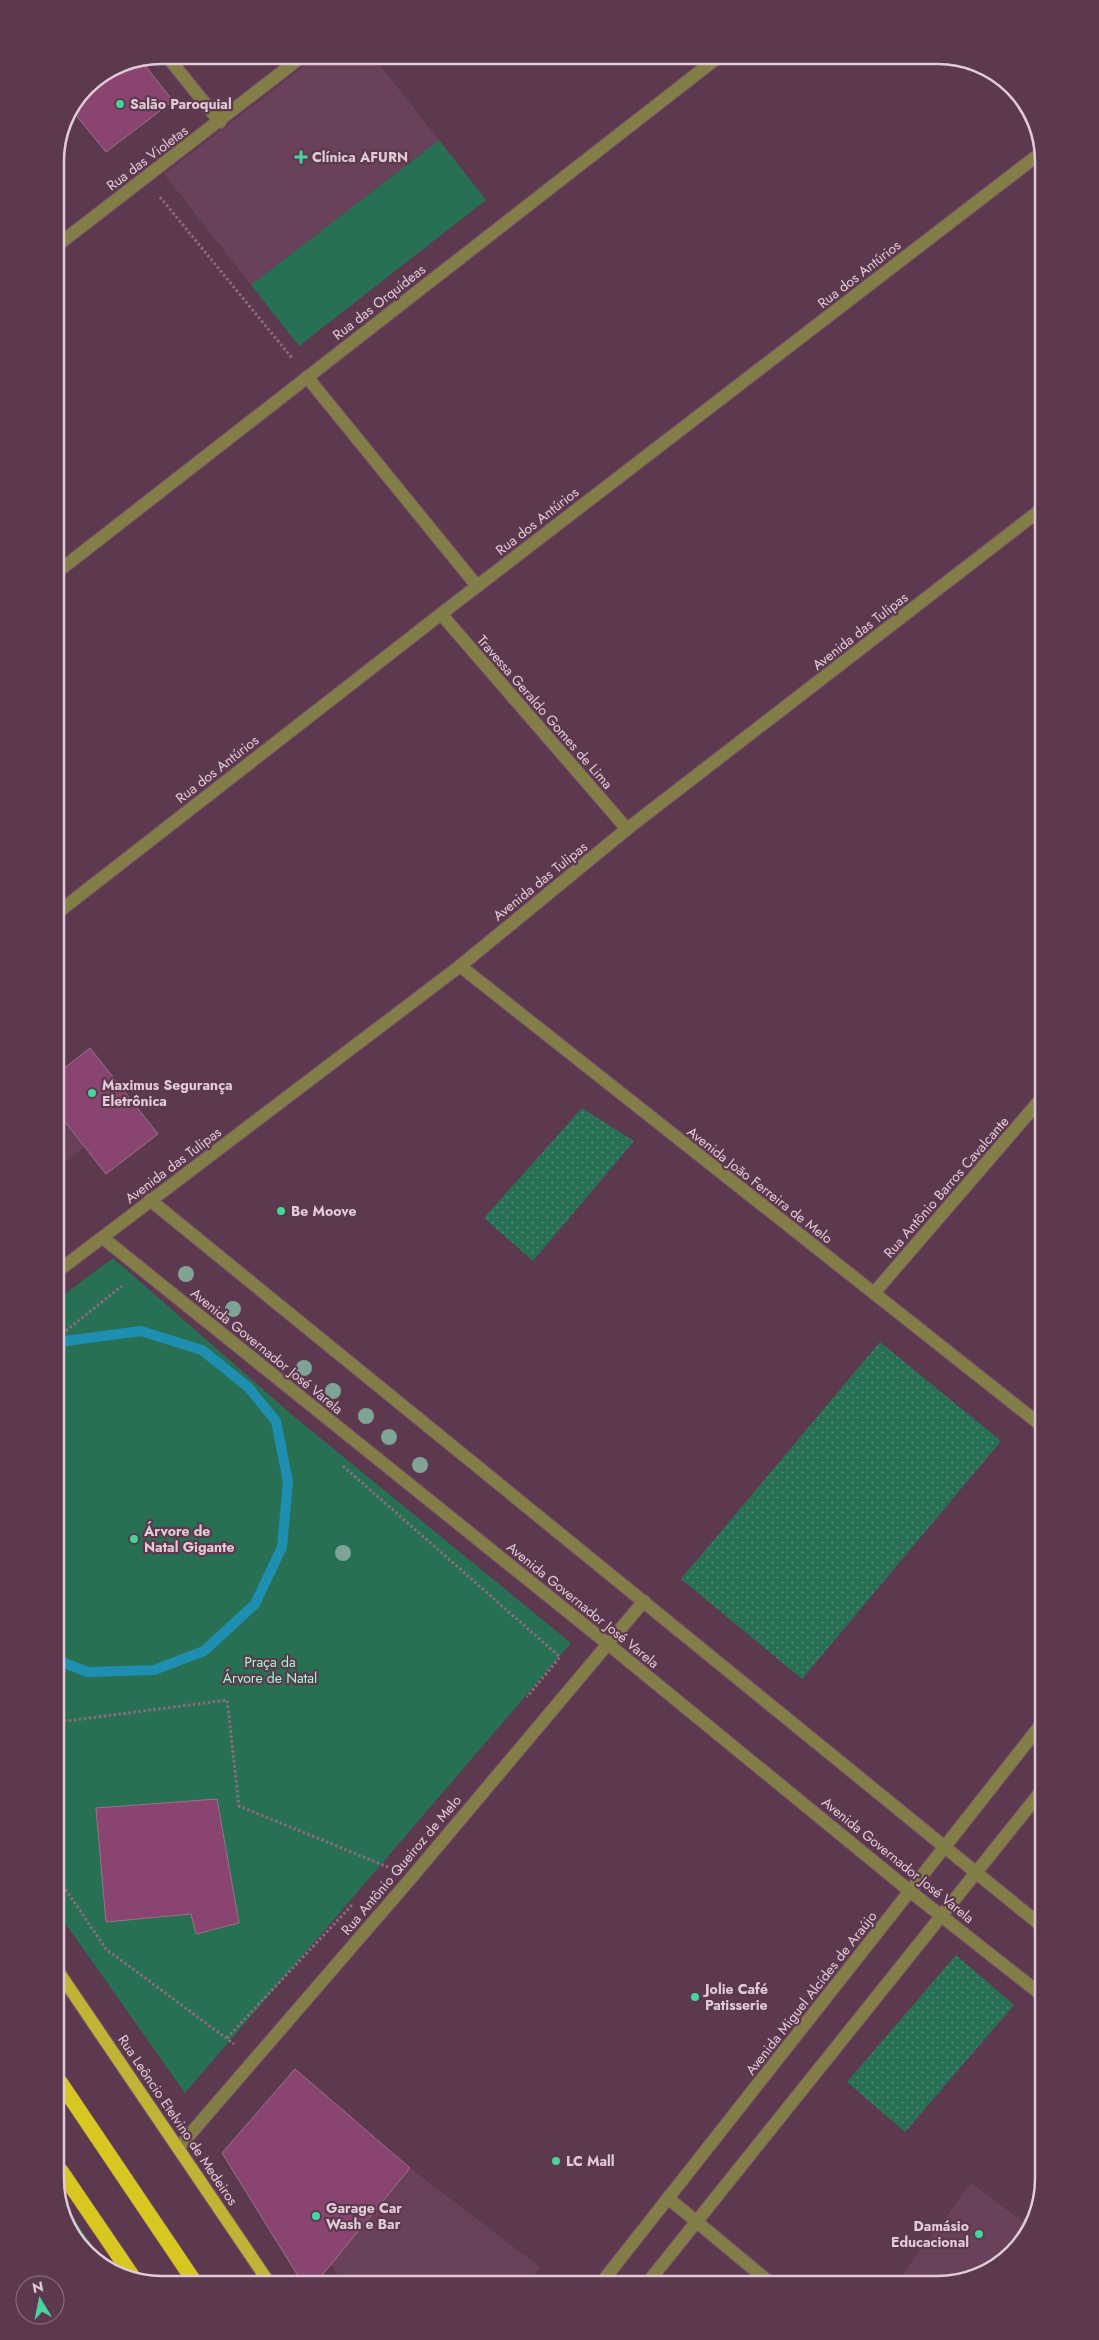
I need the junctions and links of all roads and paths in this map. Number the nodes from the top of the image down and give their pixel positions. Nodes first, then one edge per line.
1 (173, 64) edge
2 (293, 64) edge
3 (709, 64) edge
4 (220, 122) junction
5 (1035, 158) edge
6 (145, 179) junction
7 (64, 241) edge
8 (307, 377) junction
9 (1035, 514) edge
10 (64, 567) edge
11 (477, 586) junction
12 (441, 614) junction
13 (627, 829) junction
14 (64, 909) edge
15 (460, 966) junction
16 (1035, 1107) edge
17 (150, 1200) junction
18 (103, 1238) junction
19 (64, 1267) edge
20 (124, 1285) dead end
21 (874, 1294) junction
22 (64, 1332) edge
23 (1035, 1420) edge
24 (338, 1462) dead end
25 (644, 1601) junction
26 (608, 1644) junction
27 (523, 1702) dead end
28 (64, 1721) edge
29 (1035, 1732) edge
30 (1035, 1799) edge
31 (946, 1846) junction
32 (394, 1859) dead end
33 (388, 1867) junction
34 (975, 1872) junction
35 (381, 1874) dead end
36 (412, 1877) junction
37 (64, 1887) edge
38 (911, 1892) junction
39 (354, 1902) dead end
40 (943, 1915) junction
41 (1035, 1921) edge
42 (64, 1980) edge
43 (1035, 1989) edge
44 (227, 2038) junction
45 (255, 2060) junction
46 (64, 2088) edge
47 (179, 2147) junction
48 (64, 2175) edge
49 (668, 2198) junction
50 (696, 2222) junction
51 (127, 2270) edge
52 (191, 2276) edge
53 (265, 2276) edge
54 (607, 2276) edge
55 (654, 2276) edge
56 (762, 2276) edge

1 - 4 street
2 - 4 street, Rua das Violetas
3 - 8 street, Rua das Orquídeas
4 - 6 street, Rua das Violetas
5 - 11 street, Rua dos Antúrios
6 - 7 street, Rua das Violetas
6 - 8 path
8 - 10 street, Rua das Orquídeas
8 - 11 street
9 - 13 street, Avenida das Tulipas
11 - 12 street, Rua dos Antúrios
12 - 13 street, Travessa Geraldo Gomes de Lima
12 - 14 street, Rua dos Antúrios
13 - 15 street, Avenida das Tulipas
15 - 17 street, Avenida das Tulipas
15 - 21 street, Avenida João Ferreira de Melo
16 - 21 street, Rua Antônio Barros Cavalcante
17 - 18 street, Avenida das Tulipas
17 - 25 street
18 - 19 street, Avenida das Tulipas
18 - 26 street, Avenida Governador José Varela
20 - 22 path
21 - 23 street, Avenida João Ferreira de Melo
24 - 27 path
25 - 26 street, Rua Antônio Queiroz de Melo
25 - 31 street
26 - 36 street, Rua Antônio Queiroz de Melo
26 - 38 street, Avenida Governador José Varela
28 - 33 path
29 - 31 street, Avenida Miguel Alcídes de Araújo
30 - 34 street
31 - 34 street
31 - 38 street, Avenida Miguel Alcídes de Araújo
32 - 33 path
33 - 35 path
33 - 36 path
34 - 40 street
34 - 41 street
36 - 45 street, Rua Antônio Queiroz de Melo
37 - 44 path
38 - 40 street, Avenida Governador José Varela
38 - 49 street, Avenida Miguel Alcídes de Araújo
39 - 44 path
40 - 43 street, Avenida Governador José Varela
40 - 50 street
42 - 47 main road, Rua Leôncio Etelvino de Medeiros
44 - 45 path
45 - 47 street, Rua Antônio Queiroz de Melo
46 - 52 highway
47 - 53 main road, Rua Leôncio Etelvino de Medeiros
48 - 51 highway
49 - 50 street
49 - 54 street, Avenida Miguel Alcídes de Araújo
50 - 55 street
50 - 56 street

